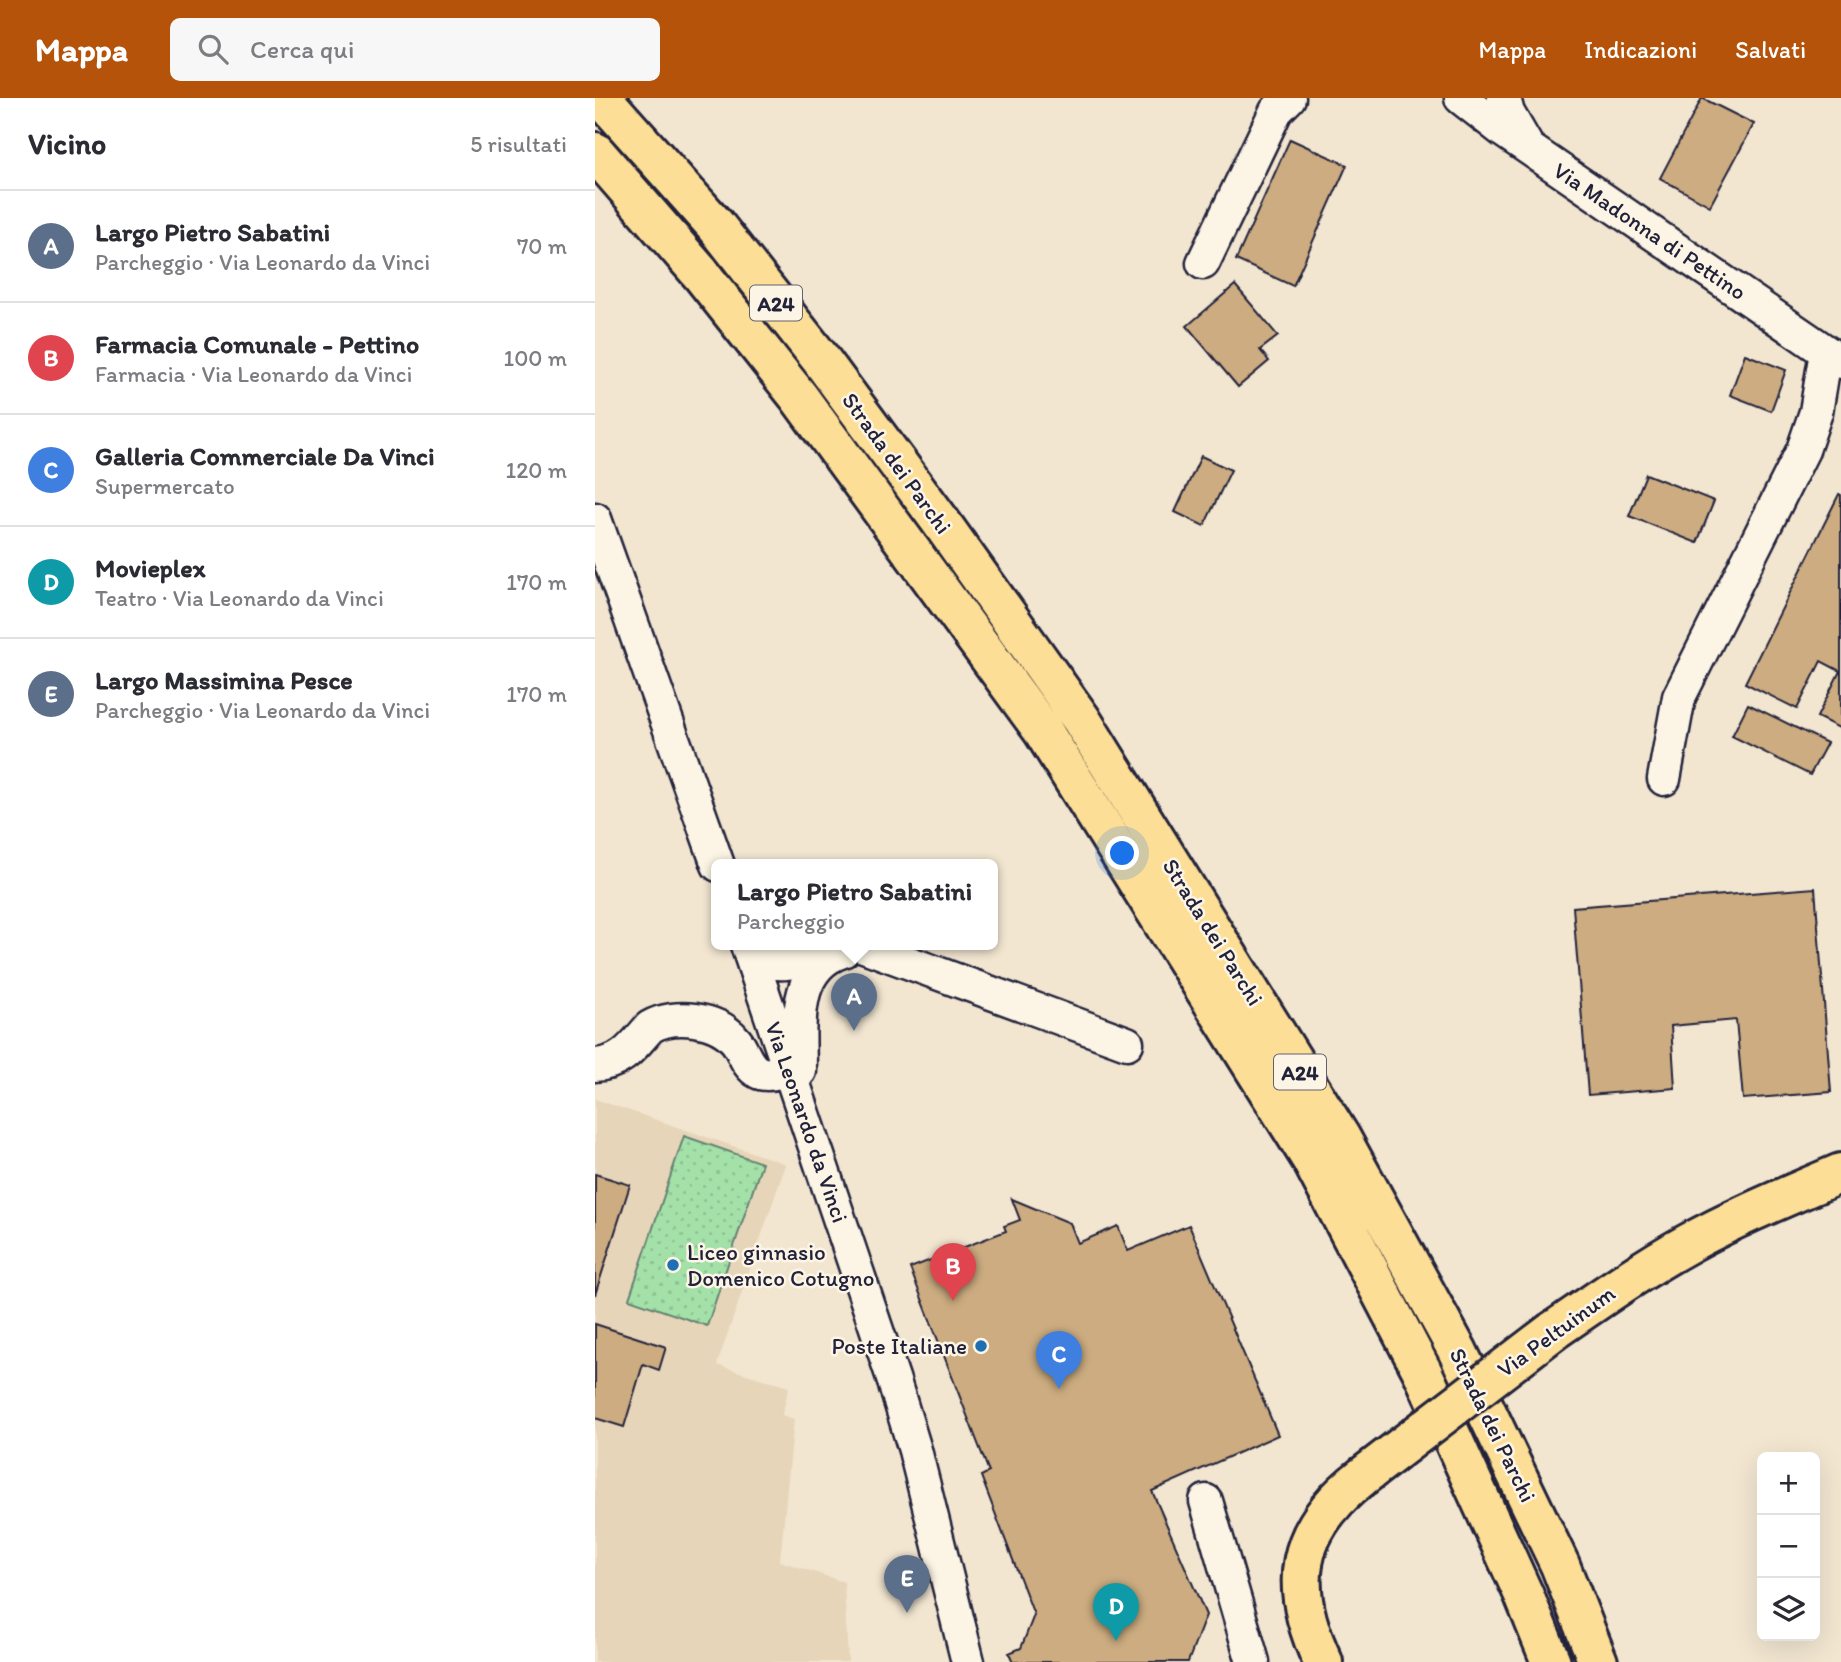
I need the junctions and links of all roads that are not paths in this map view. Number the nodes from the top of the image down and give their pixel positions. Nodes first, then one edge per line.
1 (601, 98) edge
2 (1289, 98) edge
3 (1461, 98) edge
4 (1504, 98) edge
5 (1529, 148) junction
6 (595, 152) edge
7 (1203, 262) dead end
8 (1834, 357) edge
9 (595, 519) edge
10 (1664, 779) dead end
11 (718, 859) edge
12 (749, 950) edge
13 (751, 950) edge
14 (854, 950) edge
15 (856, 950) edge
16 (863, 950) edge
17 (1127, 1043) dead end
18 (595, 1065) edge
19 (790, 1068) junction
20 (801, 1100) junction
21 (1841, 1173) edge
22 (1206, 1502) dead end
23 (968, 1662) edge
24 (1253, 1662) edge
25 (1323, 1662) edge
26 (1551, 1662) edge
27 (1598, 1662) edge

1 - 27 main road, Strada dei Parchi / A24
2 - 7 street
3 - 5 street, Via Madonna di Pettino
4 - 5 street
5 - 8 street, Via Madonna di Pettino
6 - 26 main road, Strada dei Parchi / A24
8 - 10 street
9 - 11 street
12 - 19 street, Via Leonardo da Vinci
13 - 14 street
15 - 20 street
16 - 17 street
18 - 19 street
19 - 20 street, Via Leonardo da Vinci
20 - 23 street, Via Leonardo da Vinci
21 - 25 main road, Via Peltuinum, bridge
22 - 24 street

